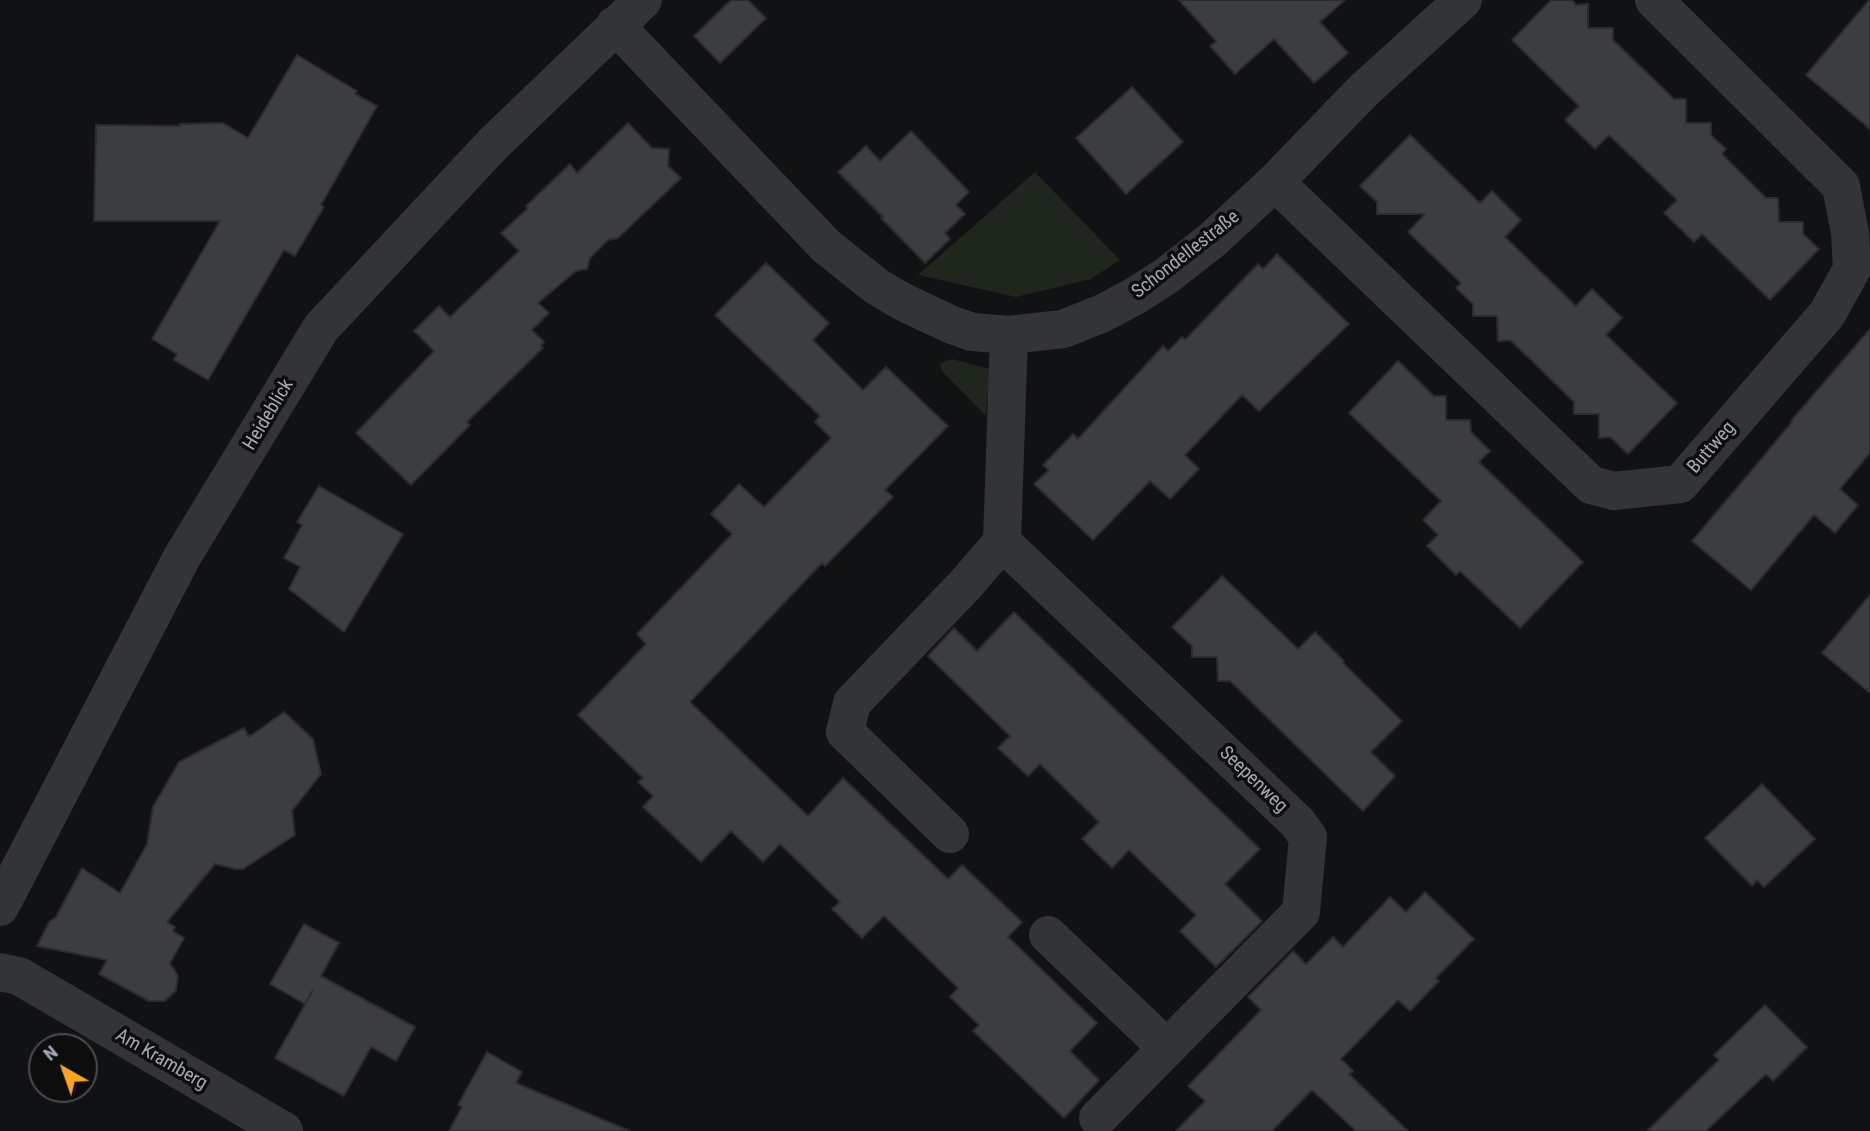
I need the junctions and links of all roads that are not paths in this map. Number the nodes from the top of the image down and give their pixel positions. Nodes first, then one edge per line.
1 (643, 0) edge
2 (1463, 0) edge
3 (1654, 0) edge
4 (615, 25) junction
5 (1275, 182) junction
6 (1009, 335) junction
7 (1002, 541) junction
8 (950, 834) dead end
9 (0, 907) edge
10 (1048, 935) dead end
11 (0, 972) edge
12 (1167, 1048) junction
13 (1098, 1118) dead end
14 (284, 1131) edge

1 - 4 street, Heideblick
2 - 5 street, Schondellestraße
3 - 5 street, Buttweg
4 - 6 street, Schondellestraße
4 - 9 street, Heideblick
5 - 6 street, Schondellestraße
6 - 7 street
7 - 8 street
7 - 12 street, Seepenweg
10 - 12 street
11 - 14 street, Am Kramberg
12 - 13 street, Seepenweg

